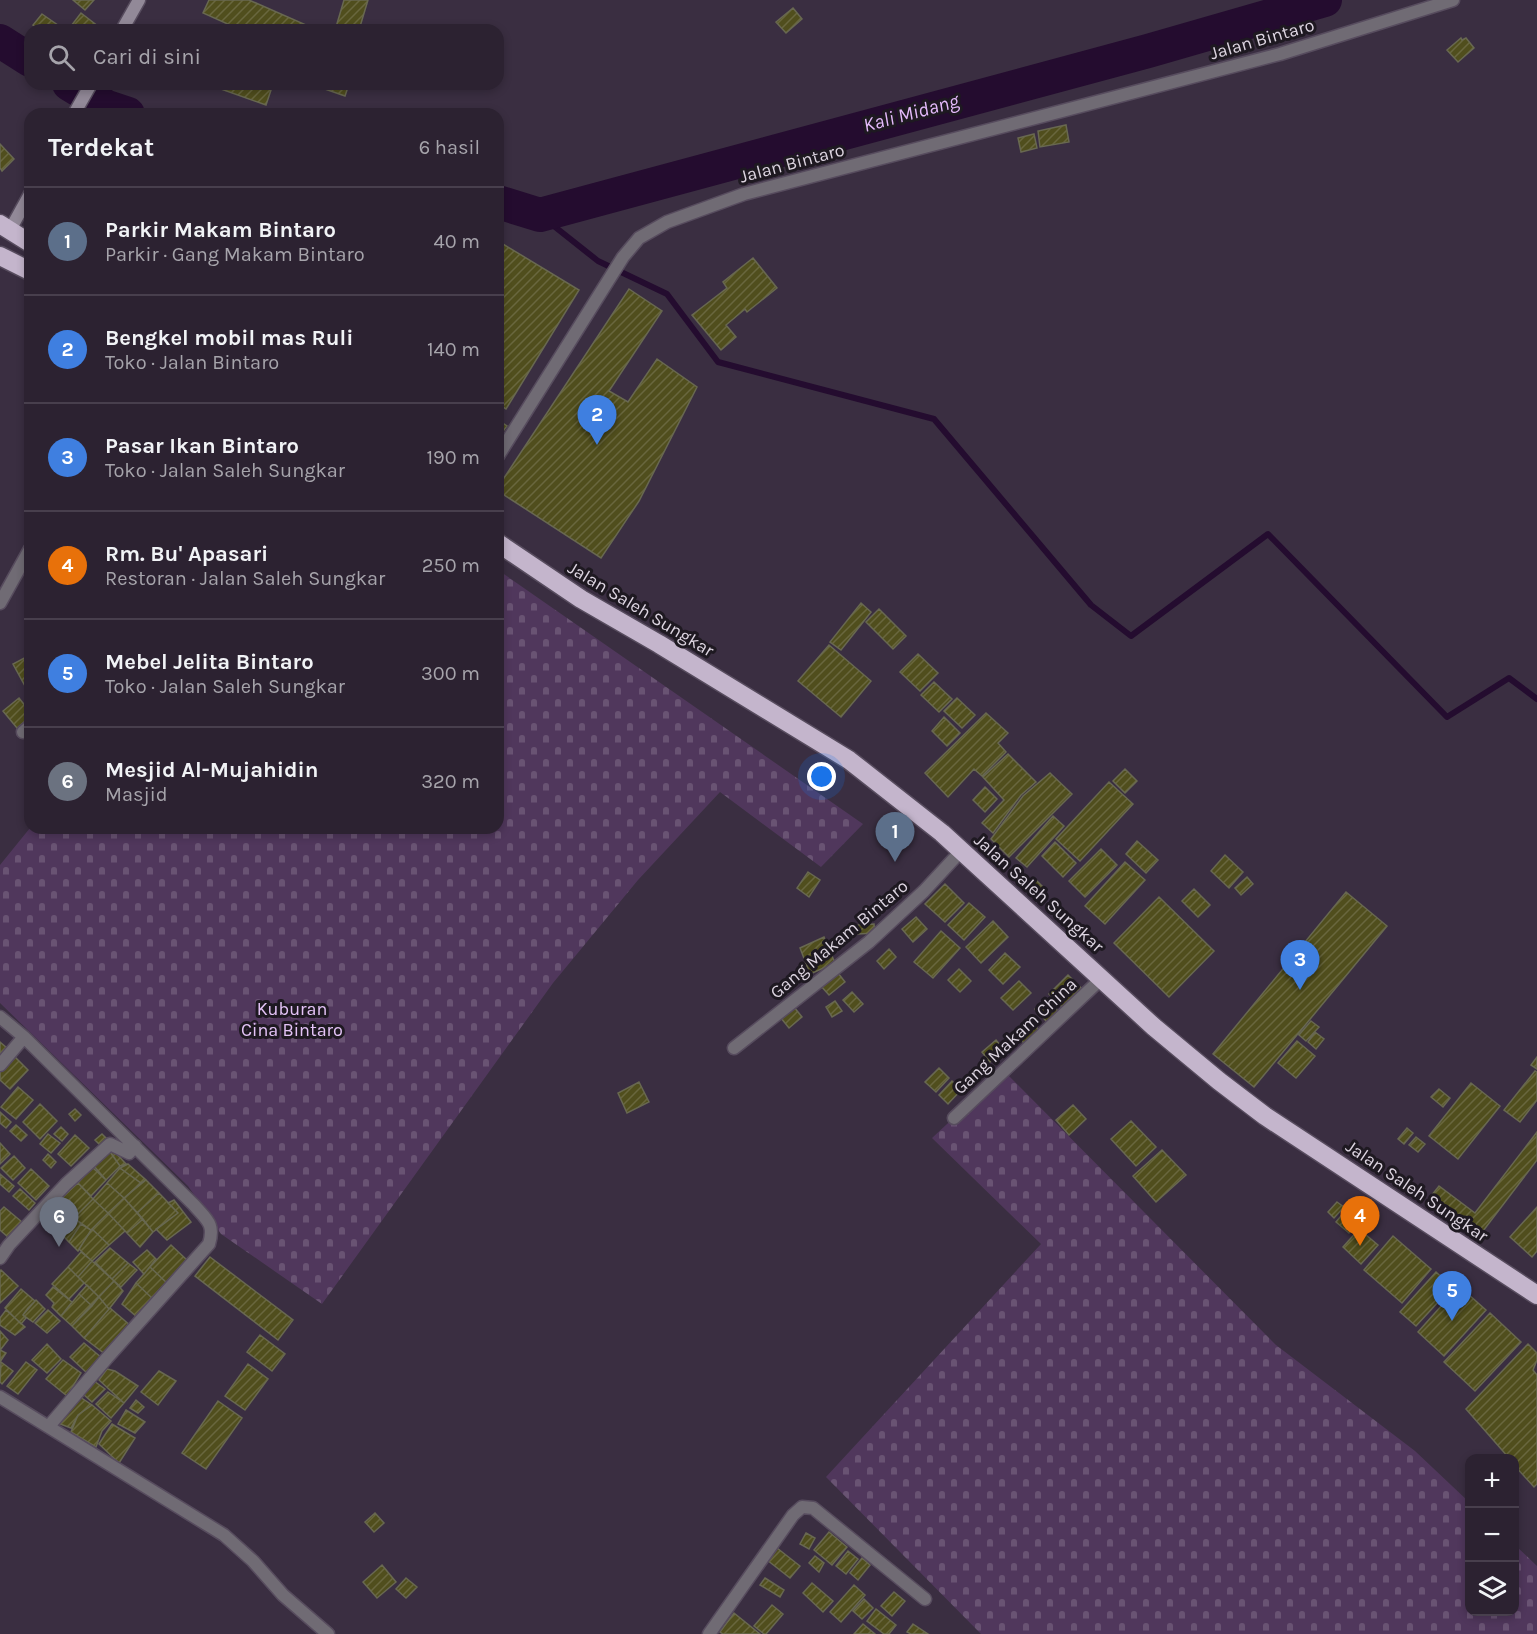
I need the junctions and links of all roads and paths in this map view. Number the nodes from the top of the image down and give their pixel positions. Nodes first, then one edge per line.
1 (140, 0) edge
2 (1453, 0) edge
3 (126, 24) edge
4 (88, 90) edge
5 (77, 108) edge
6 (24, 202) edge
7 (5, 227) edge
8 (24, 239) edge
9 (0, 256) edge
10 (24, 268) edge
11 (504, 446) edge
12 (504, 547) edge
13 (24, 560) edge
14 (0, 603) edge
15 (961, 850) junction
16 (1101, 979) junction
17 (0, 1017) edge
18 (24, 1037) junction
19 (734, 1048) dead end
20 (0, 1065) edge
21 (954, 1118) dead end
22 (135, 1146) junction
23 (0, 1258) edge
24 (1537, 1295) edge
25 (0, 1397) edge
26 (49, 1426) junction
27 (925, 1599) dead end
28 (328, 1634) edge
29 (709, 1634) edge

1 - 3 street
2 - 11 street, Jalan Bintaro
4 - 5 street
6 - 7 street
7 - 8 highway
9 - 10 highway
12 - 15 highway, Jalan Saleh Sungkar
13 - 14 street
15 - 16 highway, Jalan Saleh Sungkar
15 - 19 street, Gang Makam Bintaro
16 - 21 street, Gang Makam China
16 - 24 highway, Jalan Saleh Sungkar
17 - 18 street
18 - 20 street
18 - 22 street
22 - 23 street
22 - 26 street
25 - 26 street
26 - 28 street
27 - 29 street

